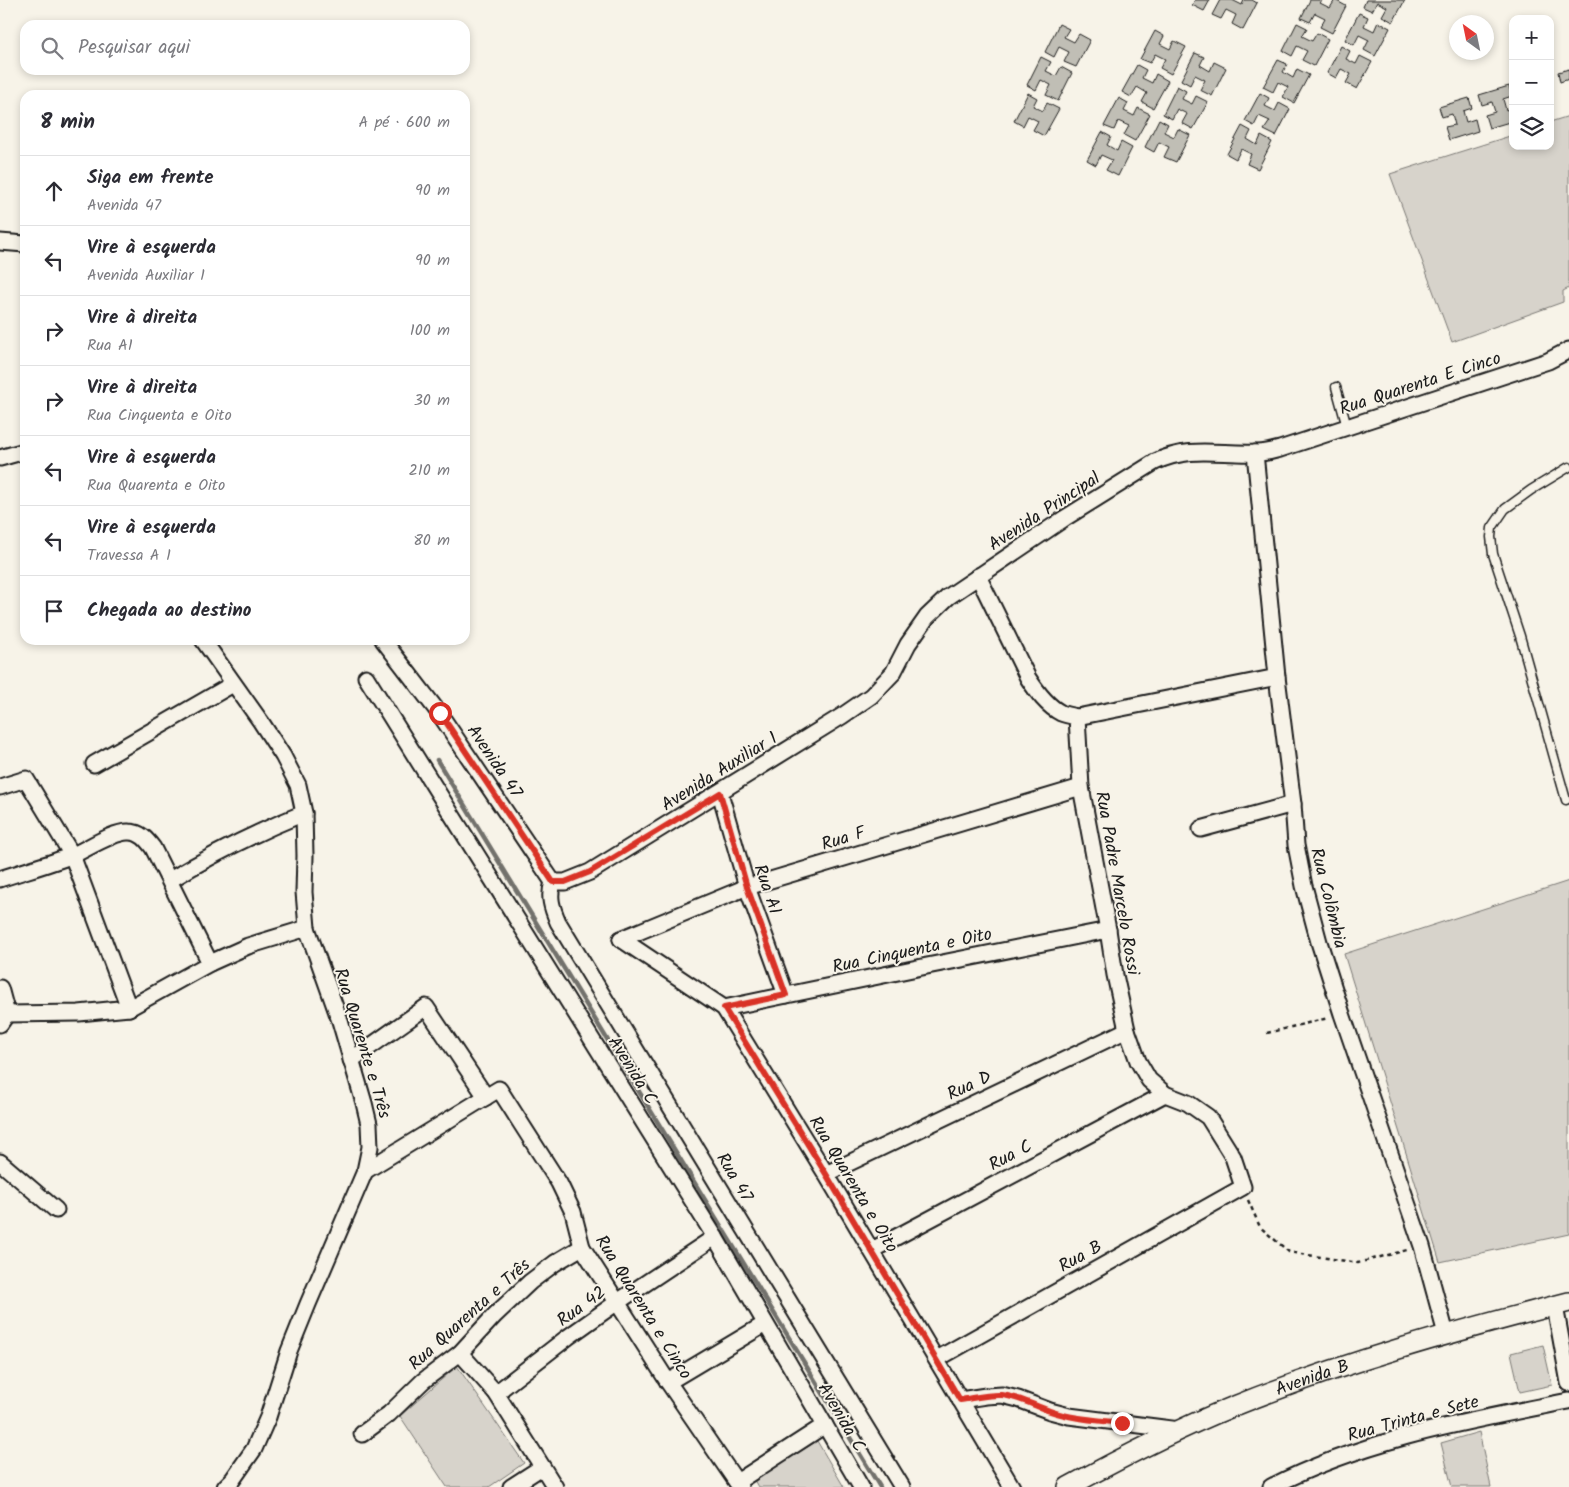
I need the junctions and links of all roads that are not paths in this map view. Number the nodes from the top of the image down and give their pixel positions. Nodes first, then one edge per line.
1 (0, 242) edge
2 (20, 244) edge
3 (1569, 350) edge
4 (1336, 387) dead end
5 (1347, 426) junction
6 (20, 452) edge
7 (1255, 453) junction
8 (0, 458) edge
9 (1569, 467) edge
10 (978, 576) junction
11 (206, 645) edge
12 (387, 645) edge
13 (893, 673) joint
14 (366, 677) dead end
15 (1277, 677) junction
16 (233, 684) junction
17 (1077, 717) junction
18 (94, 764) dead end
19 (0, 787) edge
20 (1081, 787) junction
21 (720, 793) junction
22 (1566, 800) dead end
23 (1293, 804) junction
24 (304, 813) junction
25 (1201, 829) dead end
26 (72, 855) junction
27 (0, 879) edge
28 (170, 880) junction
29 (553, 882) junction
30 (747, 887) junction
31 (307, 928) junction
32 (1108, 930) junction
33 (622, 939) joint
34 (210, 963) junction
35 (0, 988) edge
36 (786, 995) junction
37 (129, 1008) junction
38 (724, 1008) junction
39 (4, 1019) edge
40 (1127, 1030) junction
41 (351, 1060) junction
42 (492, 1093) junction
43 (1165, 1094) junction
44 (0, 1162) edge
45 (365, 1171) junction
46 (826, 1174) junction
47 (1243, 1187) joint
48 (56, 1210) dead end
49 (715, 1237) junction
50 (582, 1247) junction
51 (872, 1250) junction
52 (616, 1303) junction
53 (1562, 1304) edge
54 (765, 1324) junction
55 (1446, 1334) junction
56 (460, 1353) junction
57 (937, 1359) junction
58 (668, 1382) junction
59 (1569, 1383) edge
60 (496, 1393) junction
61 (960, 1400) junction
62 (1569, 1401) edge
63 (825, 1425) junction
64 (1179, 1430) junction
65 (362, 1434) dead end
66 (542, 1467) junction
67 (739, 1485) edge
68 (225, 1487) edge
69 (511, 1487) edge
70 (555, 1487) edge
71 (861, 1487) edge
72 (902, 1487) edge
73 (1012, 1487) edge
74 (1068, 1487) edge
75 (1271, 1487) edge

1 - 2 street
3 - 5 street, Rua Quarenta E Cinco
4 - 5 lane
5 - 7 street, Rua Quarenta E Cinco
6 - 8 street
7 - 10 street, Avenida Principal
7 - 15 street, Rua Colômbia
9 - 22 lane
10 - 13 street, Avenida Principal
10 - 17 street
11 - 16 street, Rua Quarente e Três
12 - 29 street, Avenida 47
13 - 21 street, Avenida Auxiliar 1
14 - 49 street, Avenida C
15 - 17 street
15 - 23 street, Rua Colômbia
16 - 18 street
16 - 24 street, Rua Quarente e Três
17 - 20 street, Rua Padre Marcelo Rossi
19 - 26 street
20 - 30 street, Rua F
20 - 32 street, Rua Padre Marcelo Rossi
21 - 29 street, Avenida Auxiliar 1
21 - 30 street, Rua A1
23 - 25 street
23 - 55 street, Rua Colômbia
24 - 28 street
24 - 31 street, Rua Quarente e Três
26 - 27 street
26 - 28 street
26 - 37 street
28 - 34 street
29 - 72 street, Rua 47
30 - 33 street, Rua F
30 - 36 street, Rua A1
31 - 34 street
31 - 41 street, Rua Quarente e Três
32 - 36 street, Rua Cinquenta e Oito
32 - 40 street, Rua Padre Marcelo Rossi
33 - 38 street, Rua Quarenta e Oito
34 - 37 street
35 - 39 street
36 - 38 street, Rua Cinquenta e Oito
37 - 39 street
38 - 46 street, Rua Quarenta e Oito
40 - 43 street, Rua Padre Marcelo Rossi
40 - 46 street, Rua D
41 - 42 street, Rua Quarenta e Cinco
41 - 45 street, Rua Quarente e Três
42 - 45 street
42 - 50 street, Rua Quarenta e Cinco
43 - 47 street, Rua Padre Marcelo Rossi
43 - 51 street, Rua C
44 - 48 street
45 - 68 street, Rua Quarente e Três
46 - 51 street, Rua Quarenta e Oito
47 - 57 street, Rua B
49 - 52 street, Rua 42
49 - 54 street, Avenida C
50 - 52 street, Rua Quarenta e Cinco
50 - 56 street, Rua Quarenta e Três
51 - 57 street, Rua Quarenta e Oito
52 - 58 street, Rua Quarenta e Cinco
52 - 60 street, Rua 42
53 - 55 street, Avenida B
53 - 59 street
54 - 58 street
54 - 63 street, Avenida C
55 - 64 street, Avenida B
56 - 60 street
56 - 65 street, Rua Quarenta e Três
57 - 61 street, Rua Quarenta e Oito
58 - 67 street, Rua Quarenta e Cinco
60 - 66 street
61 - 64 street
61 - 73 street, Rua Quarenta e Oito
62 - 75 street, Rua Trinta e Sete
63 - 67 street
63 - 71 street, Avenida C
64 - 74 street, Avenida B
66 - 69 street
66 - 70 street

